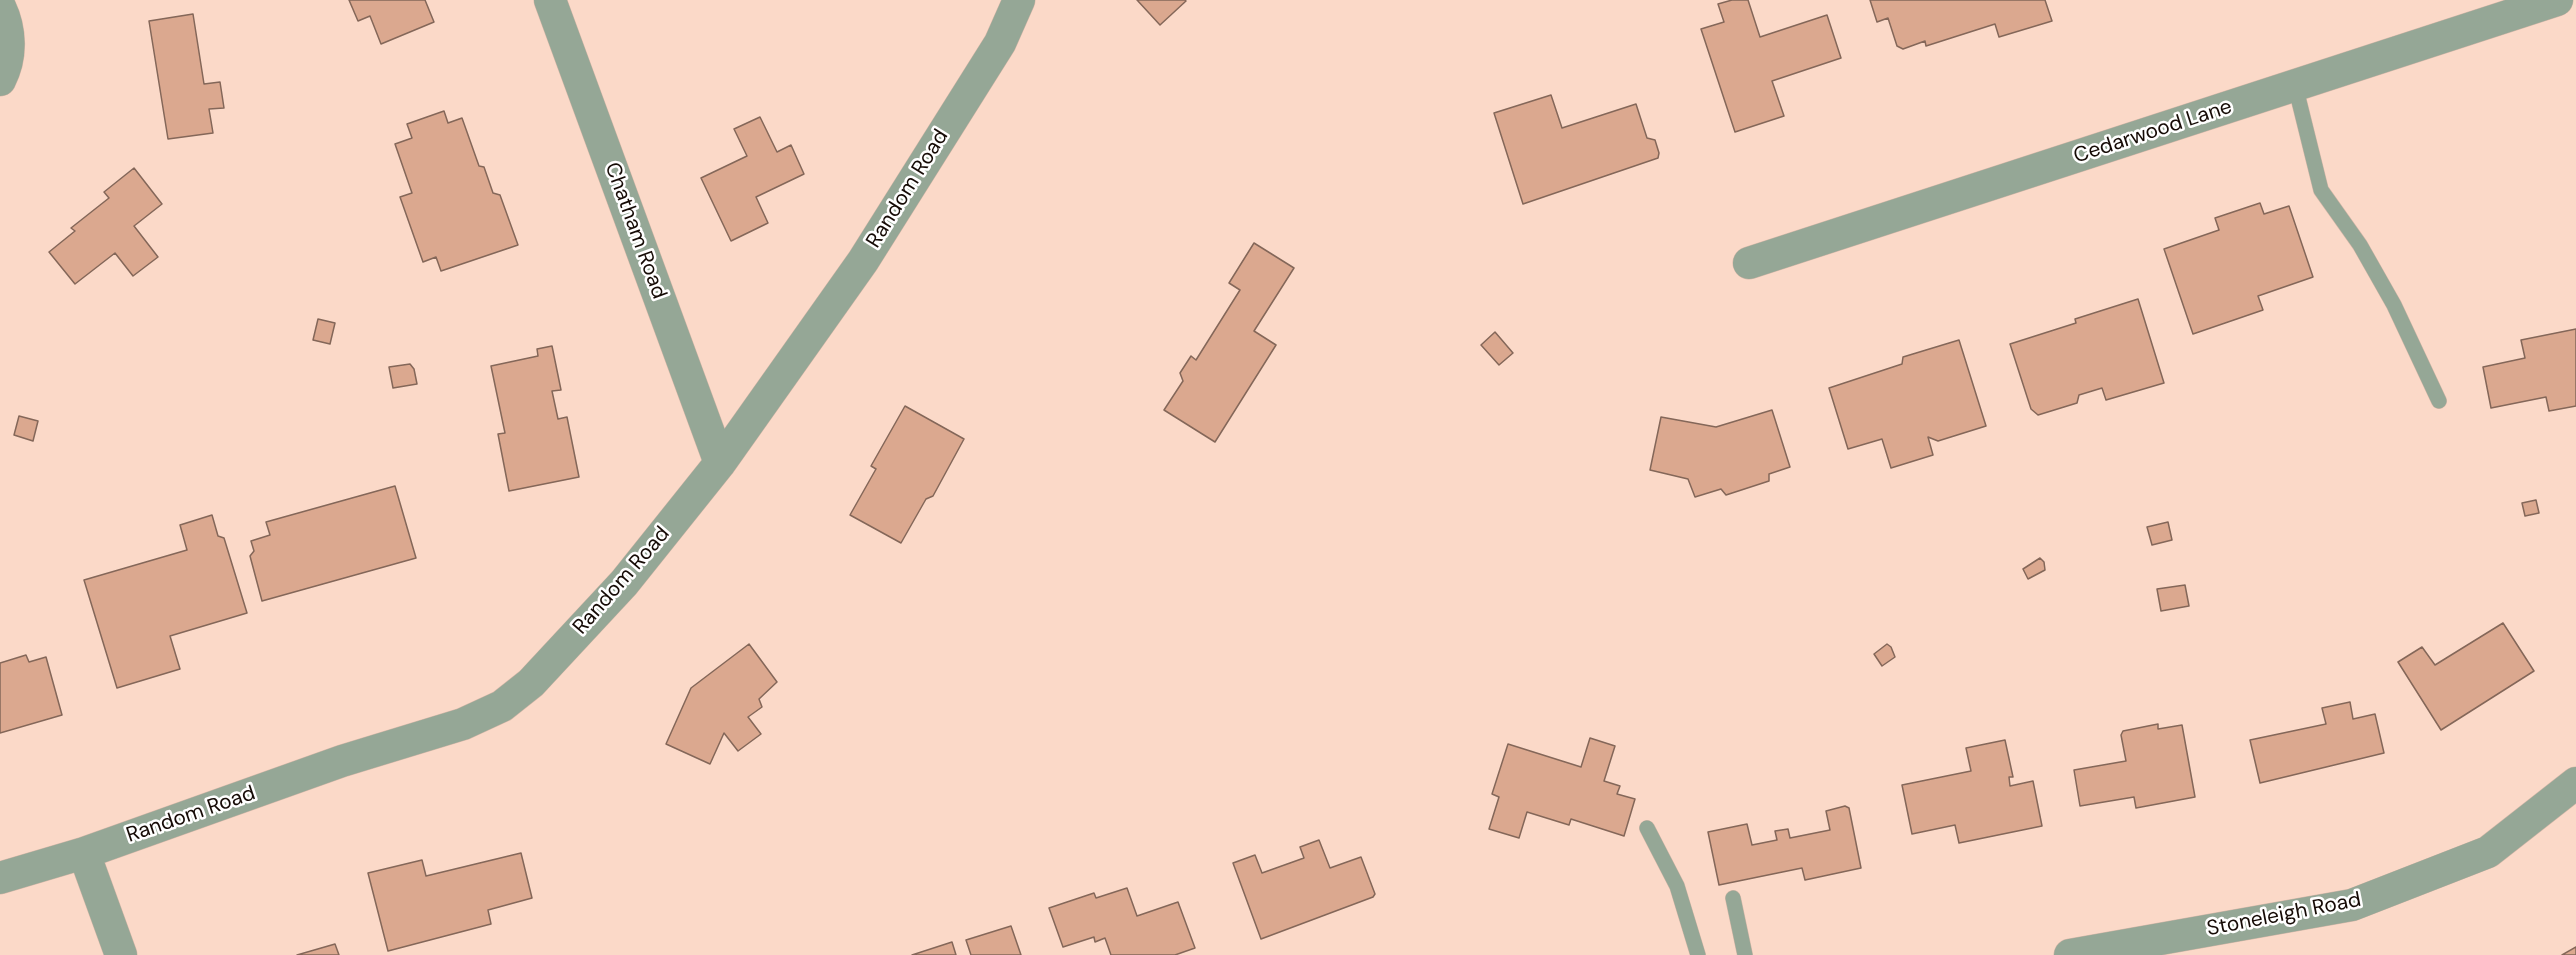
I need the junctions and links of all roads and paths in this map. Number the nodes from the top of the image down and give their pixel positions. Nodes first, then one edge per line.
1 (550, 0) edge
2 (1019, 0) edge
3 (2557, 0) edge
4 (0, 7) edge
5 (0, 80) edge
6 (2295, 86) junction
7 (1749, 264) dead end
8 (2439, 401) dead end
9 (720, 463) junction
10 (2576, 783) edge
11 (1647, 828) dead end
12 (84, 853) junction
13 (0, 878) edge
14 (1733, 898) dead end
15 (121, 955) edge
16 (1698, 955) edge
17 (1745, 955) edge
18 (2070, 955) edge

1 - 9 street, Chatham Road
2 - 9 street, Random Road
3 - 6 street, Cedarwood Lane
4 - 5 street
6 - 7 street, Cedarwood Lane
6 - 8 lane
9 - 12 street, Random Road
10 - 18 street, Stoneleigh Road
11 - 16 lane
12 - 13 street, Random Road
12 - 15 street
14 - 17 lane

